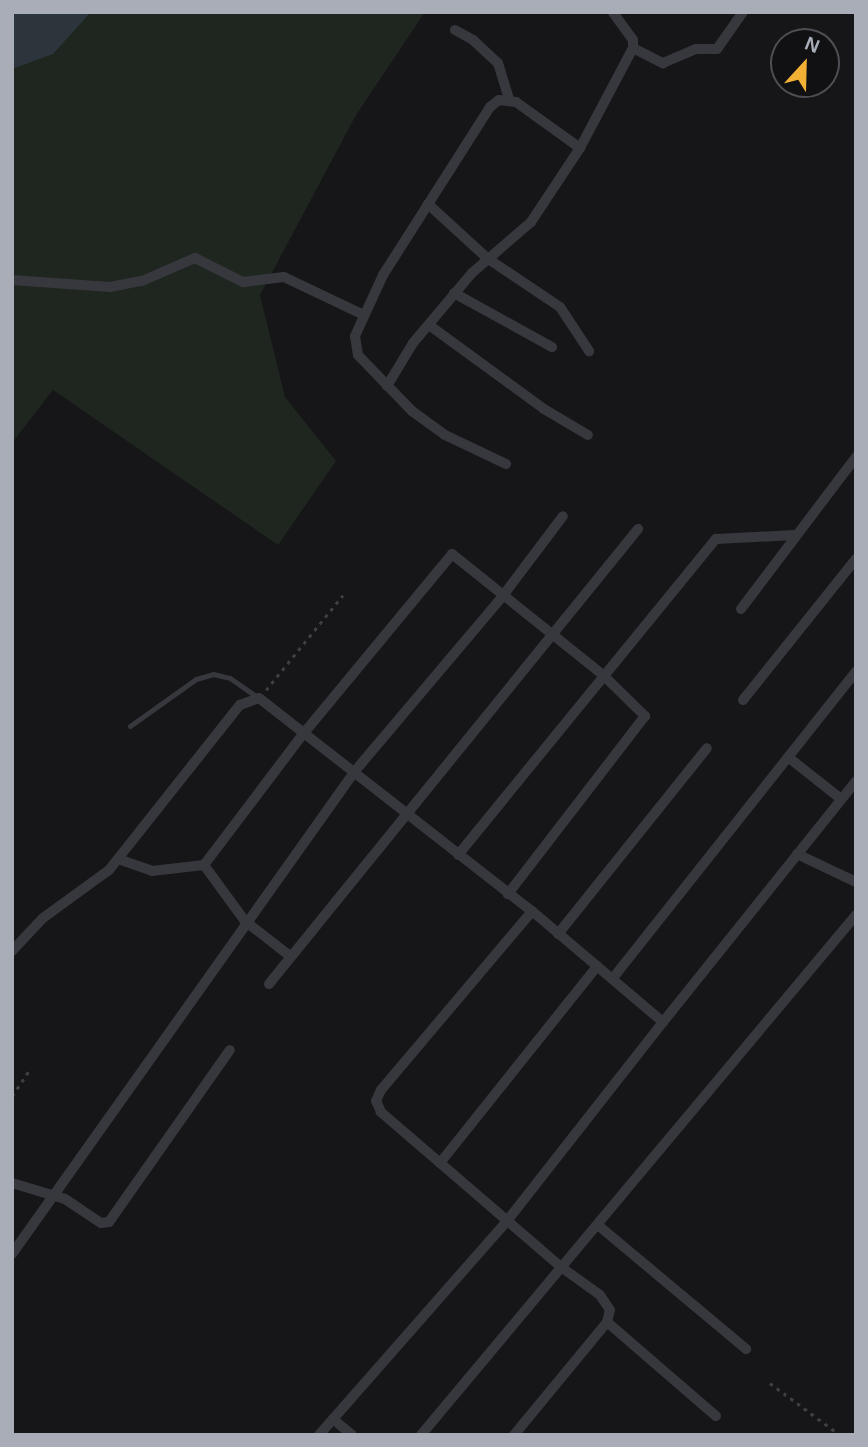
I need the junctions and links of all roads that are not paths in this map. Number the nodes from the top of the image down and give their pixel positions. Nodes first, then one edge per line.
1 (613, 12) edge
2 (743, 12) edge
3 (455, 30) dead end
4 (633, 48) junction
5 (509, 99) junction
6 (580, 148) junction
7 (428, 204) junction
8 (487, 258) junction
9 (12, 280) edge
10 (454, 293) junction
11 (363, 315) junction
12 (429, 325) junction
13 (552, 347) dead end
14 (589, 351) dead end
15 (387, 387) junction
16 (588, 435) dead end
17 (856, 457) edge
18 (506, 464) dead end
19 (563, 516) dead end
20 (638, 529) dead end
21 (794, 534) junction
22 (856, 559) edge
23 (502, 597) junction
24 (741, 609) dead end
25 (552, 636) junction
26 (856, 671) edge
27 (603, 675) junction
28 (259, 698) junction
29 (743, 700) dead end
30 (130, 726) dead end
31 (304, 733) junction
32 (707, 748) dead end
33 (788, 757) junction
34 (355, 771) junction
35 (856, 781) edge
36 (841, 799) junction
37 (406, 813) junction
38 (797, 854) junction
39 (458, 855) junction
40 (118, 859) junction
41 (204, 865) junction
42 (856, 882) edge
43 (508, 894) junction
44 (532, 911) junction
45 (856, 915) edge
46 (245, 921) junction
47 (558, 934) junction
48 (12, 951) edge
49 (290, 956) junction
50 (597, 966) junction
51 (612, 978) junction
52 (269, 984) dead end
53 (663, 1022) junction
54 (230, 1049) dead end
55 (440, 1163) junction
56 (12, 1182) edge
57 (52, 1197) junction
58 (507, 1221) junction
59 (600, 1226) junction
60 (12, 1254) edge
61 (561, 1267) junction
62 (607, 1322) junction
63 (746, 1349) dead end
64 (716, 1416) dead end
65 (333, 1419) junction
66 (319, 1435) edge
67 (352, 1435) edge
68 (421, 1435) edge
69 (514, 1435) edge

1 - 4 street
2 - 4 street
3 - 5 street
4 - 6 street
5 - 6 street
5 - 7 street
6 - 8 street
7 - 8 street
7 - 11 street
8 - 10 street
8 - 14 street
9 - 11 street
10 - 12 street
10 - 13 street
11 - 15 street
12 - 15 street
12 - 16 street
15 - 18 street
17 - 21 street
19 - 23 street
20 - 25 street
21 - 24 street
21 - 27 street
22 - 29 street
23 - 25 street
23 - 31 street
23 - 34 street
25 - 27 street
25 - 37 street
26 - 33 street
27 - 39 street
27 - 43 street
28 - 30 lane
28 - 31 street
28 - 40 street
31 - 34 street
31 - 41 street
32 - 47 street
33 - 36 street
33 - 51 street
34 - 37 street
34 - 46 street
35 - 36 street
36 - 38 street
37 - 39 street
37 - 49 street
38 - 42 street
38 - 53 street
39 - 43 street
40 - 41 street
40 - 48 street
41 - 46 street
43 - 44 street
44 - 47 street
44 - 55 street
45 - 59 street
46 - 49 street
46 - 57 street
47 - 50 street
49 - 52 street
50 - 51 street
50 - 55 street
51 - 53 street
53 - 58 street
54 - 57 street
55 - 58 street
56 - 57 street
57 - 60 street
58 - 61 street
58 - 65 street
59 - 61 street
59 - 63 street
61 - 62 street
61 - 68 street
62 - 64 street
62 - 69 street
65 - 66 street
65 - 67 street

